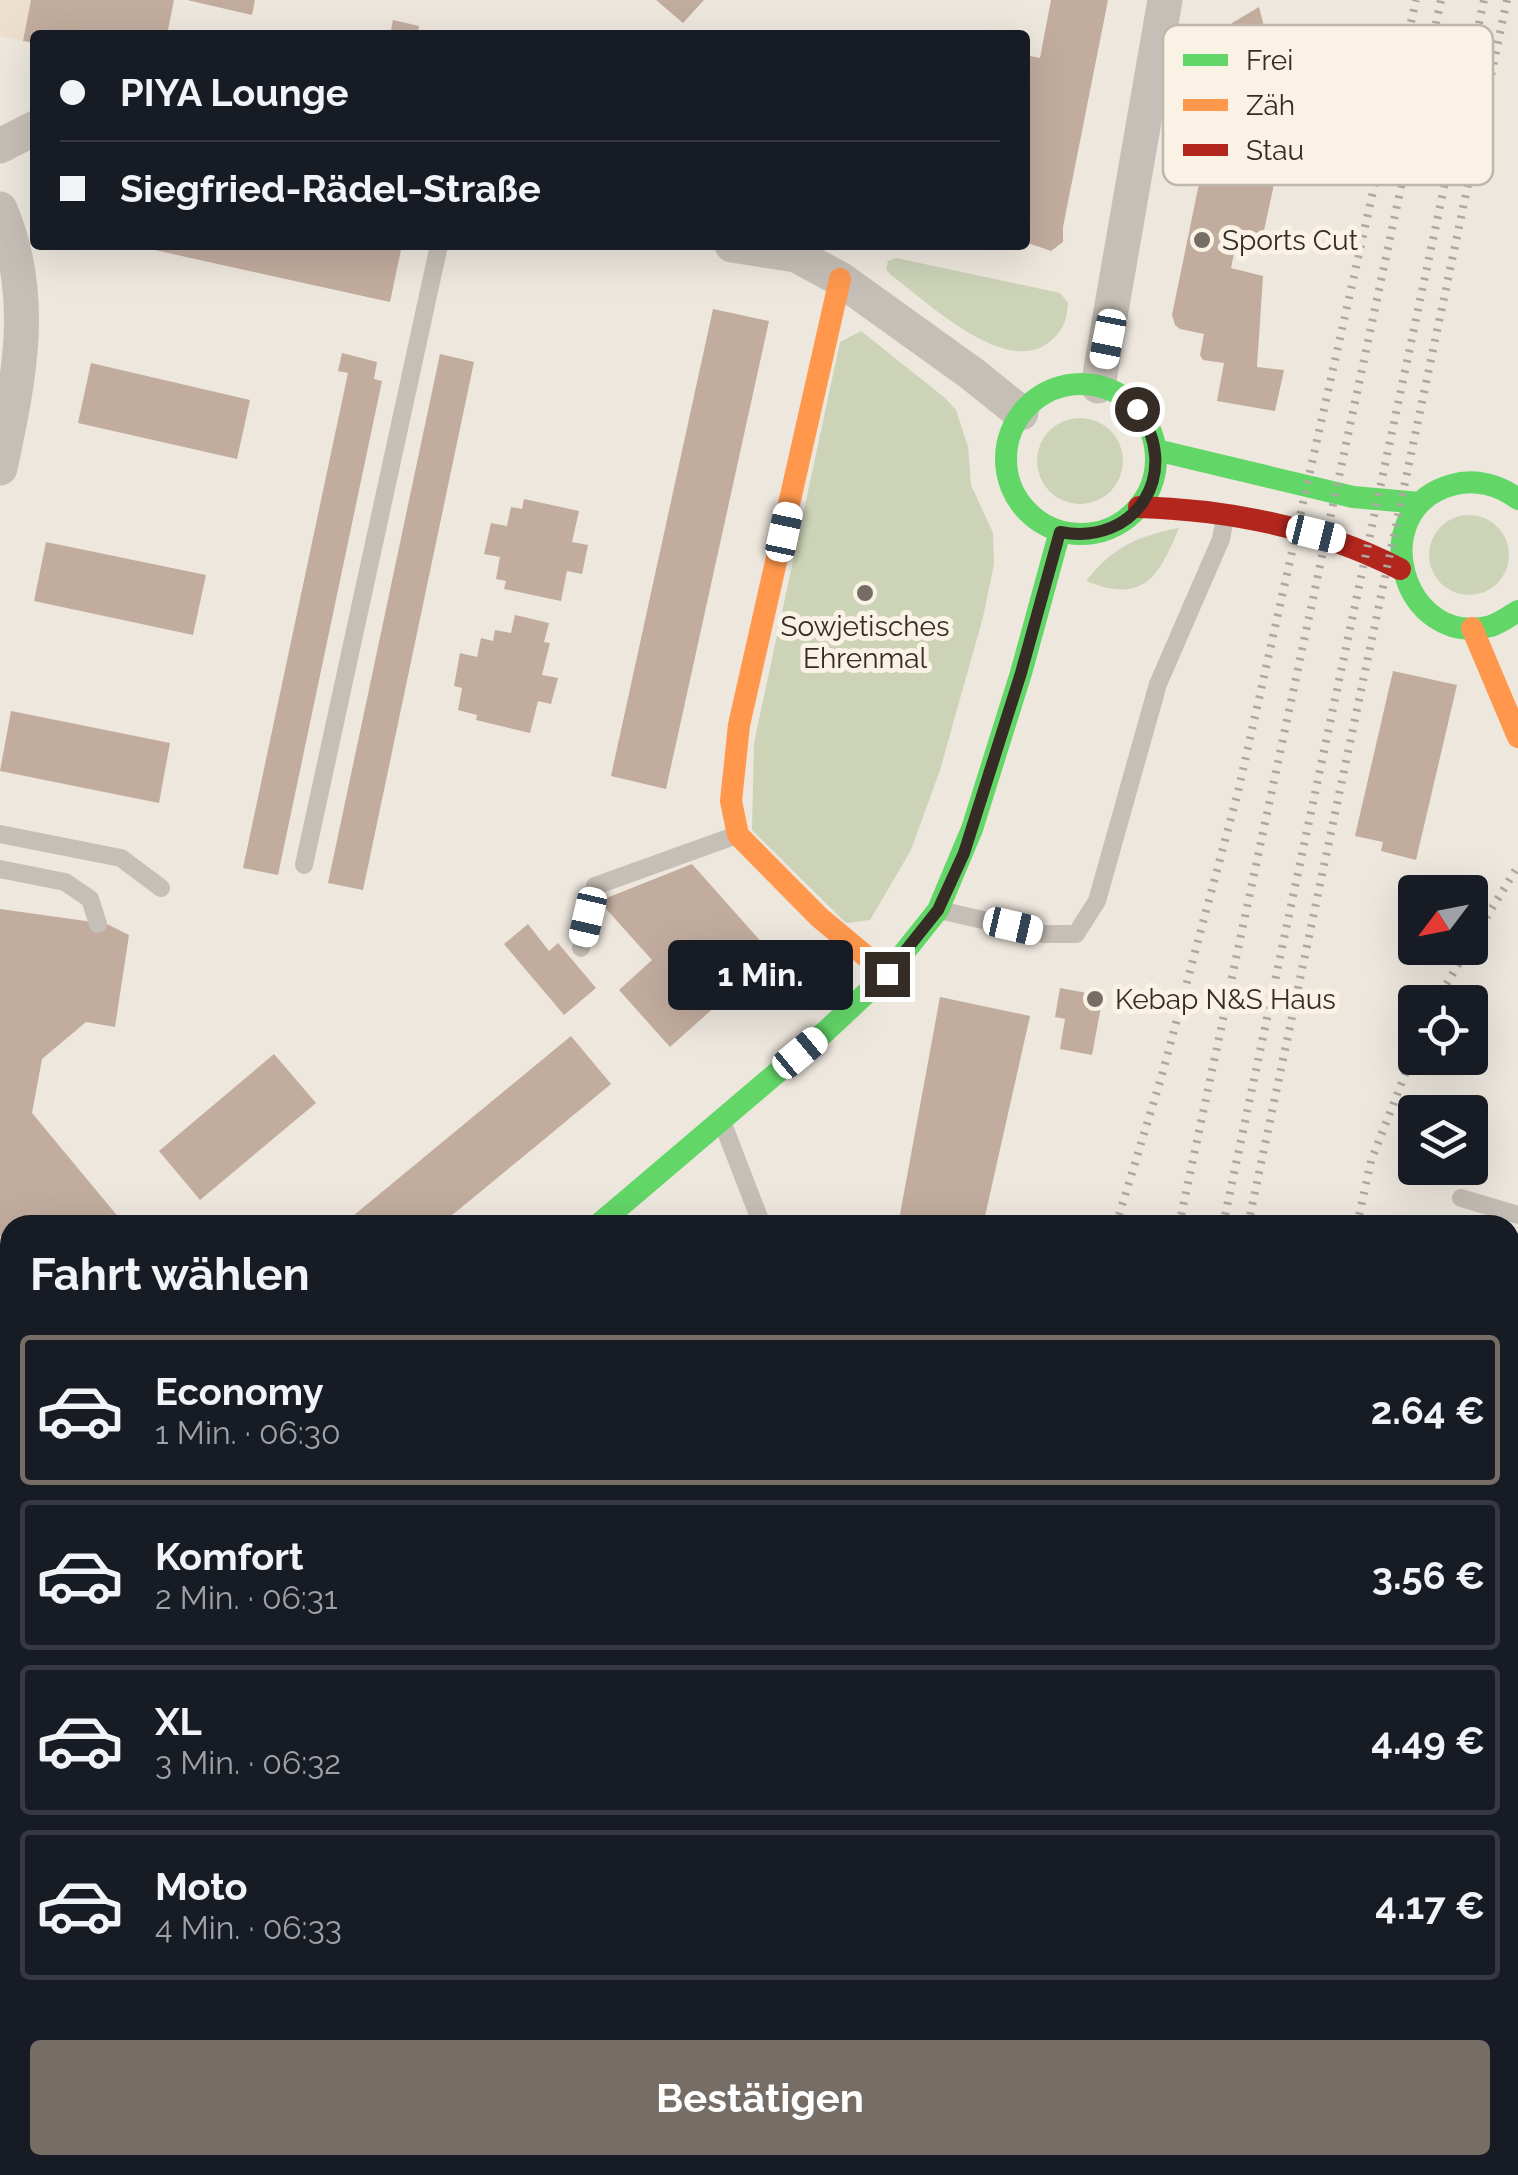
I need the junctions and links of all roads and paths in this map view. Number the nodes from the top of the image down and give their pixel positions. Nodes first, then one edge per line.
1 (1165, 0) edge
2 (30, 131) edge
3 (0, 146) edge
4 (0, 209) edge
5 (438, 250) edge
6 (764, 250) edge
7 (840, 279) junction
8 (1098, 386) junction
9 (1021, 413) junction
10 (1156, 450) junction
11 (0, 468) edge
12 (1516, 491) edge
13 (1420, 503) junction
14 (1140, 506) junction
15 (1226, 513) junction
16 (1060, 532) junction
17 (1400, 569) junction
18 (1518, 611) edge
19 (1472, 628) junction
20 (1518, 737) edge
21 (0, 834) edge
22 (738, 835) junction
23 (304, 864) dead end
24 (0, 869) edge
25 (161, 888) dead end
26 (938, 910) junction
27 (98, 924) dead end
28 (581, 948) dead end
29 (887, 974) junction
30 (721, 1119) junction
31 (1461, 1198) dead end
32 (610, 1215) edge
33 (758, 1215) edge
34 (1518, 1215) edge

1 - 8 street
2 - 3 street
4 - 11 street
5 - 23 lane
6 - 7 street
7 - 9 street
7 - 22 street
8 - 9 street
8 - 10 street
9 - 16 street
10 - 13 street
10 - 14 street
12 - 13 street
13 - 17 street
14 - 15 street
14 - 16 street
15 - 17 street
15 - 26 lane
16 - 26 street
17 - 19 street
18 - 19 street
19 - 20 street
21 - 25 lane
22 - 28 lane
22 - 29 street
24 - 27 lane
26 - 29 street
29 - 30 street
30 - 32 street
30 - 33 lane
31 - 34 lane

